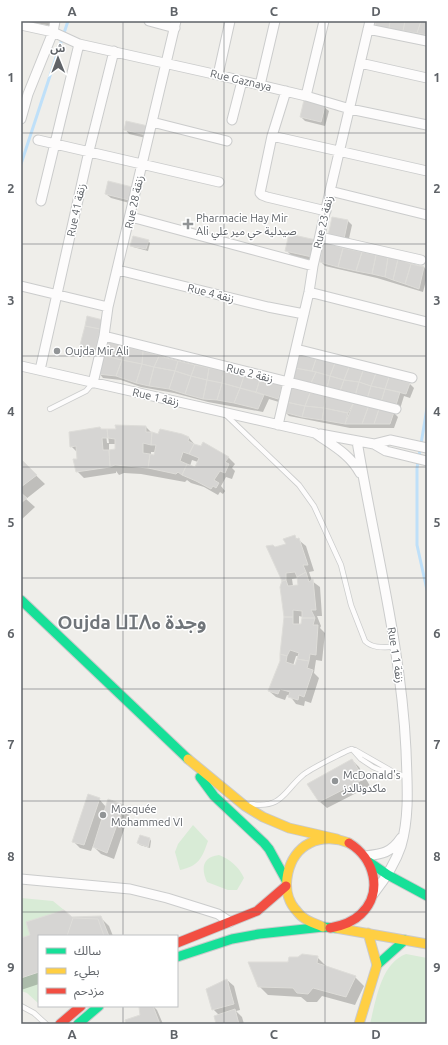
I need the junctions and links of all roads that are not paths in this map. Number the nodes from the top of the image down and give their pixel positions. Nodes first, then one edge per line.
1 (55, 21) edge
2 (149, 21) edge
3 (230, 21) edge
4 (274, 21) edge
5 (324, 21) edge
6 (175, 24) edge
7 (21, 25) edge
8 (369, 25) edge
9 (54, 32) junction
10 (427, 41) edge
11 (79, 44) junction
12 (114, 51) junction
13 (166, 63) junction
14 (360, 64) junction
15 (218, 75) junction
16 (427, 78) edge
17 (242, 81) junction
18 (260, 85) junction
19 (286, 91) junction
20 (306, 96) junction
21 (350, 108) junction
22 (21, 119) edge
23 (232, 120) dead end
24 (152, 122) junction
25 (427, 125) edge
26 (272, 136) junction
27 (38, 140) dead end
28 (228, 141) dead end
29 (55, 144) junction
30 (89, 151) junction
31 (340, 151) junction
32 (142, 164) junction
33 (427, 171) edge
34 (219, 182) dead end
35 (330, 191) junction
36 (41, 201) dead end
37 (326, 211) junction
38 (427, 215) edge
39 (130, 217) junction
40 (320, 236) junction
41 (421, 260) dead end
42 (313, 266) junction
43 (118, 270) junction
44 (21, 286) edge
45 (309, 292) junction
46 (58, 294) junction
47 (108, 307) junction
48 (304, 314) junction
49 (427, 322) edge
50 (104, 336) junction
51 (296, 349) junction
52 (21, 366) edge
53 (40, 370) junction
54 (412, 378) dead end
55 (93, 382) junction
56 (288, 382) junction
57 (50, 409) dead end
58 (396, 409) dead end
59 (224, 412) junction
60 (278, 425) junction
61 (291, 428) joint
62 (315, 433) junction
63 (357, 441) junction
64 (374, 444) junction
65 (427, 448) edge
66 (427, 461) edge
67 (363, 480) junction
68 (21, 600) edge
69 (395, 647) junction
70 (190, 762) junction
71 (407, 777) junction
72 (239, 801) junction
73 (404, 831) junction
74 (337, 839) junction
75 (367, 859) junction
76 (388, 876) junction
77 (21, 879) edge
78 (286, 883) junction
79 (373, 896) junction
80 (427, 896) edge
81 (230, 922) junction
82 (326, 927) junction
83 (368, 933) junction
84 (405, 940) junction
85 (178, 943) edge
86 (427, 944) edge
87 (178, 956) edge
88 (377, 965) junction
89 (21, 1006) edge
90 (80, 1007) edge
91 (98, 1007) edge
92 (46, 1024) edge
93 (60, 1024) edge
94 (78, 1024) edge
95 (359, 1024) edge

1 - 9 street
2 - 6 street
3 - 15 street
4 - 18 street
5 - 20 street
6 - 13 street, Rue 28 زنقة
7 - 9 street, Rue Gaznaya
8 - 10 street
8 - 14 street, Rue 23 زنقة
9 - 11 street, Rue Gaznaya
9 - 22 street
11 - 12 street, Rue Gaznaya
11 - 29 street
12 - 13 street, Rue Gaznaya
12 - 30 street, Rue 41 زنقة
13 - 15 street, Rue Gaznaya
13 - 24 street, Rue 28 زنقة
14 - 16 street
14 - 21 street, Rue 23 زنقة
15 - 17 street, Rue Gaznaya
17 - 18 street, Rue Gaznaya
17 - 23 street
18 - 19 street, Rue Gaznaya
19 - 20 street, Rue Gaznaya
19 - 26 street
20 - 21 street, Rue Gaznaya
21 - 25 street, Rue Gaznaya
21 - 31 street, Rue 23 زنقة
24 - 28 street
24 - 32 street, Rue 28 زنقة
26 - 31 street
26 - 37 street
27 - 29 street
29 - 30 street
29 - 36 street
30 - 32 street
30 - 46 street, Rue 41 زنقة
31 - 33 street
31 - 35 street, Rue 23 زنقة
32 - 34 street
32 - 39 street, Rue 28 زنقة
35 - 37 street, Rue 23 زنقة
35 - 38 street
37 - 40 street, Rue 23 زنقة
39 - 42 street
39 - 43 street, Rue 28 زنقة
40 - 41 street
40 - 42 street, Rue 23 زنقة
42 - 45 street, Rue 23 زنقة
43 - 47 street, Rue 28 زنقة
43 - 48 street, Rue 4 زنقة
44 - 46 street
45 - 48 street, Rue 23 زنقة
45 - 49 street
46 - 47 street
46 - 53 street, Rue 41 زنقة
47 - 50 street, Rue 28 زنقة
48 - 51 street, Rue 23 زنقة
50 - 55 street, Rue 28 زنقة
50 - 56 street, Rue 2 زنقة
51 - 54 street
51 - 56 street, Rue 23 زنقة
52 - 53 street, Rue زنقة 1
53 - 55 street, Rue زنقة 1
55 - 57 lane
55 - 59 street, Rue زنقة 1
56 - 58 street, Rue 2 زنقة
56 - 60 street, Rue 23 زنقة
59 - 60 street, Rue زنقة 1
59 - 69 lane
60 - 61 street, Rue زنقة 1
61 - 62 street, Rue 1 زنقة 1
62 - 63 street
62 - 67 street, Rue 1 زنقة 1
63 - 64 street
63 - 67 street, Rue 1 زنقة 1
64 - 65 street
64 - 66 street
67 - 69 street, Rue 1 زنقة 1
68 - 70 main road
69 - 71 street, Rue 1 زنقة 1
70 - 72 main road
70 - 78 main road
71 - 72 lane
71 - 73 street, Rue 1 زنقة 1
72 - 74 main road
73 - 75 street
73 - 76 street, Rue 1 زنقة 1
74 - 75 main road
74 - 78 main road
75 - 76 main road
75 - 79 main road
76 - 79 street, Rue 1 زنقة 1
76 - 80 main road
77 - 81 street
78 - 81 main road
78 - 82 main road
79 - 82 main road
81 - 85 main road
82 - 83 main road
82 - 87 main road
83 - 84 main road
83 - 88 main road
84 - 86 main road
84 - 88 main road
88 - 95 main road
89 - 92 lane
90 - 93 main road
91 - 94 main road

